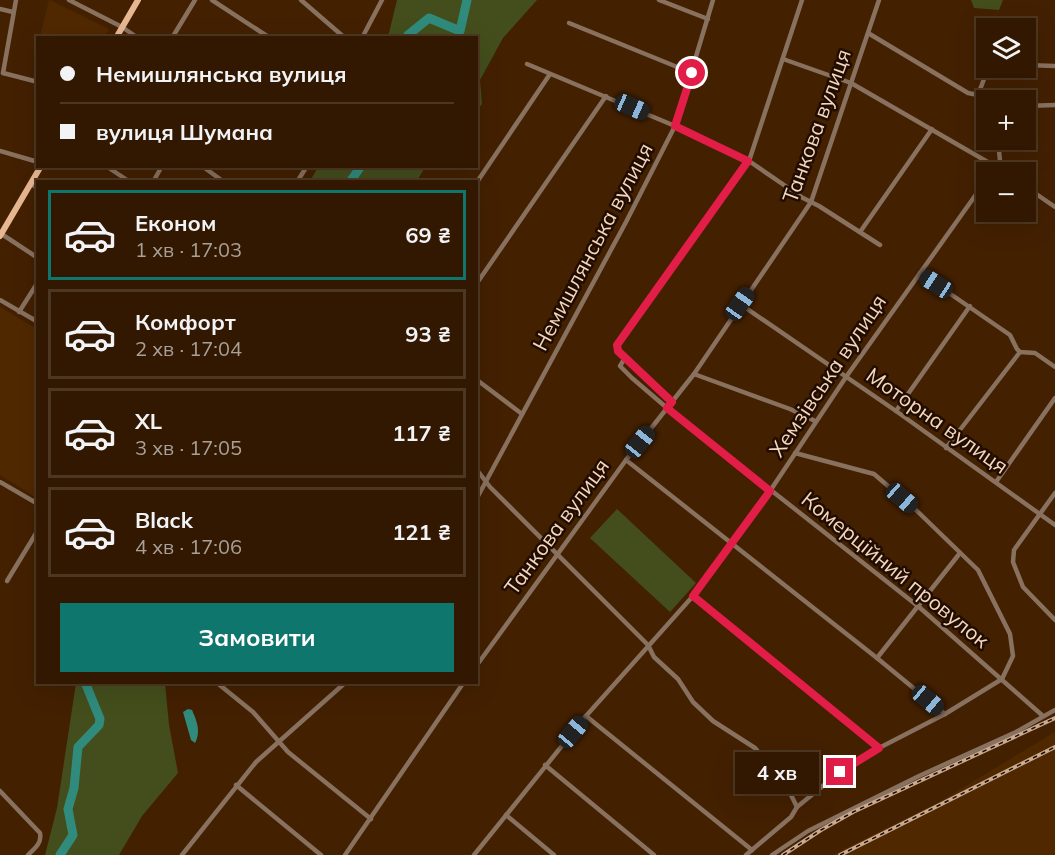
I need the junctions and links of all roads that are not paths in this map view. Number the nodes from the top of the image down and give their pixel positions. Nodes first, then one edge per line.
1 (16, 0) edge
2 (69, 0) edge
3 (138, 0) edge
4 (195, 0) edge
5 (212, 0) edge
6 (301, 0) edge
7 (382, 0) edge
8 (659, 0) edge
9 (713, 0) edge
10 (802, 0) edge
11 (879, 0) edge
12 (80, 2) edge
13 (0, 9) edge
14 (13, 12) junction
15 (708, 19) junction
16 (569, 23) dead end
17 (122, 27) junction
18 (868, 33) junction
19 (117, 36) edge
20 (135, 36) edge
21 (173, 36) edge
22 (267, 36) edge
23 (343, 36) edge
24 (363, 36) edge
25 (783, 59) junction
26 (527, 64) dead end
27 (1036, 65) edge
28 (1055, 66) edge
29 (2, 72) edge
30 (692, 73) junction
31 (550, 74) junction
32 (36, 81) edge
33 (851, 83) junction
34 (976, 95) edge
35 (606, 96) junction
36 (1055, 105) edge
37 (1036, 106) edge
38 (675, 126) junction
39 (932, 129) junction
40 (0, 151) edge
41 (36, 161) edge
42 (748, 161) junction
43 (989, 162) edge
44 (40, 168) edge
45 (109, 168) edge
46 (205, 168) edge
47 (127, 180) edge
48 (221, 180) edge
49 (478, 181) edge
50 (31, 184) junction
51 (36, 187) edge
52 (976, 194) edge
53 (1036, 194) edge
54 (811, 202) junction
55 (1055, 207) edge
56 (860, 232) junction
57 (0, 234) edge
58 (880, 245) dead end
59 (36, 257) edge
60 (920, 273) junction
61 (478, 282) edge
62 (36, 285) edge
63 (0, 300) edge
64 (740, 304) junction
65 (970, 306) junction
66 (19, 312) junction
67 (36, 321) edge
68 (1020, 352) junction
69 (625, 358) junction
70 (1055, 367) edge
71 (694, 374) junction
72 (846, 377) junction
73 (478, 381) edge
74 (1055, 398) edge
75 (672, 402) junction
76 (667, 408) junction
77 (896, 411) junction
78 (522, 414) junction
79 (815, 421) junction
80 (946, 448) junction
81 (795, 453) junction
82 (626, 460) junction
83 (478, 471) edge
84 (486, 481) junction
85 (0, 482) edge
86 (996, 482) junction
87 (770, 491) junction
88 (1055, 493) edge
89 (478, 496) edge
90 (36, 503) edge
91 (1040, 514) junction
92 (1055, 525) edge
93 (36, 533) edge
94 (731, 544) junction
95 (960, 553) junction
96 (557, 554) junction
97 (7, 581) dead end
98 (693, 596) junction
99 (919, 607) junction
100 (1055, 620) edge
101 (648, 645) junction
102 (877, 658) junction
103 (478, 664) edge
104 (1002, 679) junction
105 (218, 684) edge
106 (344, 684) edge
107 (464, 684) edge
108 (1055, 710) edge
109 (945, 714) junction
110 (586, 716) junction
111 (1043, 716) junction
112 (279, 743) junction
113 (879, 748) junction
114 (545, 765) junction
115 (236, 785) junction
116 (0, 791) edge
117 (797, 807) junction
118 (506, 815) junction
119 (371, 819) junction
120 (752, 850) junction
121 (28, 855) edge
122 (182, 855) edge
123 (321, 855) edge
124 (345, 855) edge
125 (474, 855) edge
126 (554, 855) edge
127 (654, 855) edge
128 (746, 855) edge
129 (772, 855) edge

1 - 14 street
2 - 12 street
3 - 17 main road
4 - 21 street
5 - 22 street
6 - 23 street
7 - 24 street
8 - 15 street
9 - 15 street, Немишлянська вулиця
10 - 25 street
11 - 18 street, Танкова вулиця
12 - 17 street
13 - 14 street
14 - 29 street
15 - 30 street, Немишлянська вулиця
16 - 30 street
17 - 19 main road
17 - 20 street
18 - 33 street, Танкова вулиця
18 - 34 street
25 - 33 street
25 - 42 street
26 - 31 street
27 - 28 street
29 - 32 street
30 - 38 street, Немишлянська вулиця
31 - 35 street
31 - 49 street
33 - 39 street
33 - 54 street, Танкова вулиця
35 - 38 street
35 - 61 street
36 - 37 street
38 - 42 street
38 - 78 street, Немишлянська вулиця
39 - 43 street
39 - 56 street
40 - 41 street
42 - 54 street
42 - 69 street
44 - 50 main road
45 - 47 street
46 - 48 street
50 - 51 street
50 - 57 main road
52 - 60 street, Хемзівська вулиця
53 - 55 street
54 - 56 street
54 - 64 street, Танкова вулиця
56 - 58 street
57 - 59 street
60 - 65 street
60 - 72 street, Хемзівська вулиця
62 - 66 street
63 - 66 street
64 - 71 street, Танкова вулиця
64 - 72 street, Моторна вулиця
65 - 68 street
65 - 77 street
66 - 67 street
68 - 70 street
68 - 80 street
69 - 75 street
69 - 76 street, Комерційний провулок
71 - 75 street, Танкова вулиця
71 - 79 street
72 - 77 street, Моторна вулиця
72 - 79 street, Хемзівська вулиця
73 - 78 street
74 - 86 street
75 - 76 street, Танкова вулиця
76 - 82 street, Танкова вулиця
76 - 87 street, Комерційний провулок
77 - 80 street, Моторна вулиця
78 - 84 street, Немишлянська вулиця
79 - 81 street, Хемзівська вулиця
80 - 86 street, Моторна вулиця
81 - 87 street, Хемзівська вулиця
81 - 95 street
82 - 94 street
82 - 96 street, Танкова вулиця
83 - 84 street
84 - 89 street, Немишлянська вулиця
84 - 96 street
85 - 90 street
86 - 91 street, Моторна вулиця
87 - 94 street, Хемзівська вулиця
87 - 99 street, Комерційний провулок
88 - 91 street
91 - 92 street, Моторна вулиця
91 - 100 street
93 - 97 street
94 - 98 street, Хемзівська вулиця
94 - 102 street
95 - 99 street
95 - 104 street
96 - 101 street
96 - 103 street, Танкова вулиця
98 - 101 street, Хемзівська вулиця
98 - 113 street
99 - 102 street
99 - 104 street, Комерційний провулок
101 - 110 street, Хемзівська вулиця
101 - 117 street
102 - 109 street
104 - 109 street
104 - 111 street, Комерційний провулок
105 - 112 street
106 - 112 street
107 - 119 street
108 - 111 street
109 - 113 street
110 - 114 street, Хемзівська вулиця
110 - 120 street
111 - 129 street
112 - 115 street
112 - 119 street
113 - 117 street
114 - 118 street, Хемзівська вулиця
114 - 127 street
115 - 122 street
115 - 123 street
116 - 121 street
117 - 120 street
118 - 125 street, Хемзівська вулиця
118 - 126 street
119 - 124 street
120 - 128 street

